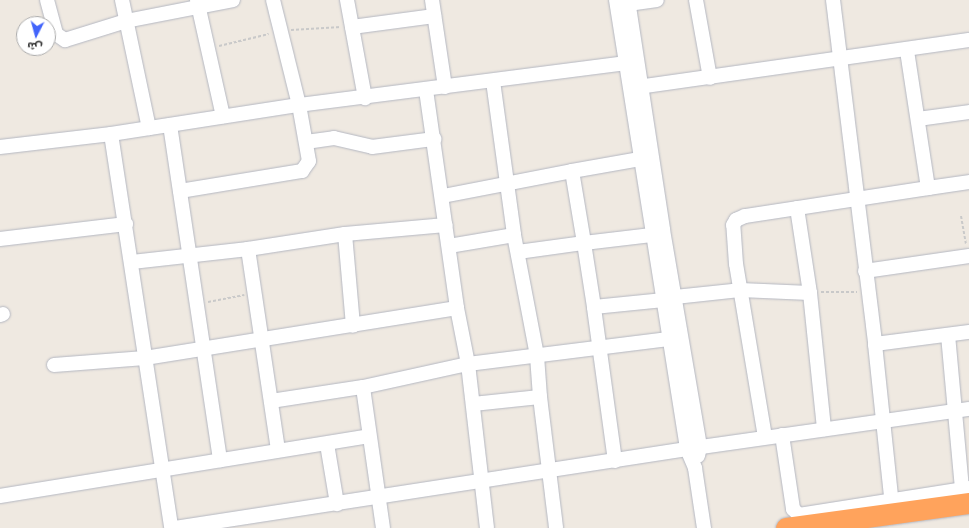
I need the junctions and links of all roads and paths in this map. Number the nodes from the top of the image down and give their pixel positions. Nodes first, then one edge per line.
1 (47, 0) edge
2 (122, 0) edge
3 (233, 0) edge
4 (273, 0) edge
5 (347, 0) edge
6 (432, 0) edge
7 (657, 0) edge
8 (696, 0) edge
9 (833, 0) edge
10 (624, 1) edge
11 (198, 3) edge
12 (434, 16) junction
13 (126, 21) junction
14 (352, 27) junction
15 (280, 31) junction
16 (969, 40) edge
17 (208, 49) junction
18 (907, 50) junction
19 (840, 60) junction
20 (625, 63) junction
21 (710, 78) junction
22 (494, 81) junction
23 (445, 87) junction
24 (635, 87) junction
25 (426, 90) junction
26 (365, 98) junction
27 (299, 105) junction
28 (969, 112) edge
29 (223, 116) junction
30 (918, 119) junction
31 (170, 125) junction
32 (149, 128) junction
33 (111, 134) junction
34 (434, 139) junction
35 (306, 142) junction
36 (1, 144) edge
37 (640, 159) junction
38 (572, 171) junction
39 (969, 182) edge
40 (507, 183) junction
41 (928, 188) junction
42 (180, 191) junction
43 (443, 196) junction
44 (857, 197) junction
45 (797, 208) junction
46 (961, 216) dead end
47 (126, 224) junction
48 (446, 225) junction
49 (346, 234) junction
50 (514, 235) junction
51 (652, 235) junction
52 (0, 239) edge
53 (584, 243) junction
54 (449, 246) junction
55 (248, 249) junction
56 (518, 252) junction
57 (190, 256) junction
58 (968, 256) edge
59 (132, 262) junction
60 (865, 271) junction
61 (740, 290) junction
62 (868, 292) junction
63 (255, 293) junction
64 (810, 293) junction
65 (669, 298) junction
66 (197, 305) junction
67 (594, 307) junction
68 (457, 308) junction
69 (353, 326) junction
70 (969, 332) edge
71 (948, 335) junction
72 (670, 338) junction
73 (262, 340) junction
74 (875, 344) junction
75 (599, 347) junction
76 (203, 349) junction
77 (537, 356) junction
78 (145, 358) junction
79 (468, 364) junction
80 (54, 365) dead end
81 (364, 387) junction
82 (540, 397) junction
83 (271, 401) junction
84 (473, 404) junction
85 (969, 409) edge
86 (954, 411) junction
87 (882, 423) junction
88 (824, 429) junction
89 (782, 435) junction
90 (369, 436) junction
91 (765, 437) junction
92 (327, 444) junction
93 (693, 448) junction
94 (278, 450) junction
95 (220, 460) junction
96 (616, 461) junction
97 (163, 471) junction
98 (549, 471) junction
99 (483, 480) junction
100 (967, 493) edge
101 (0, 496) edge
102 (380, 498) junction
103 (338, 504) junction
104 (891, 514) edge
105 (969, 516) edge
106 (171, 528) edge
107 (175, 528) edge
108 (383, 528) edge
109 (487, 528) edge
110 (556, 528) edge
111 (704, 528) edge
112 (786, 528) edge

1 - 13 street
2 - 13 street
3 - 11 street
4 - 15 street
5 - 14 street
6 - 12 street
7 - 10 street
8 - 21 street
9 - 19 street
10 - 20 street
10 - 24 street
11 - 13 street
11 - 17 street
12 - 14 street
12 - 23 street
13 - 32 street
14 - 15 path
14 - 26 street
15 - 17 path
15 - 27 street
16 - 18 street
17 - 29 street
18 - 19 street
18 - 30 street
19 - 21 street
19 - 44 street
20 - 22 street
20 - 24 street
21 - 24 street
22 - 23 street
22 - 40 street
23 - 25 street
24 - 37 street
24 - 65 street
25 - 26 street
25 - 34 street
26 - 27 street
27 - 29 street
27 - 35 street
28 - 30 street
29 - 31 street
30 - 41 street
31 - 32 street
31 - 42 street
32 - 33 street
33 - 36 street
33 - 47 street
34 - 35 street
34 - 43 street
35 - 42 street
37 - 38 street
37 - 51 street
38 - 40 street
38 - 53 street
39 - 41 street
40 - 43 street
40 - 50 street
41 - 44 street
42 - 57 street
43 - 48 street
44 - 45 street
44 - 60 street
45 - 61 street
45 - 64 street
46 - 58 path
47 - 52 street
47 - 59 street
48 - 49 street
48 - 54 street
49 - 55 street
49 - 69 street
50 - 54 street
50 - 56 street
51 - 53 street
51 - 65 street
53 - 56 street
53 - 67 street
54 - 68 street
55 - 57 street
55 - 63 street
56 - 77 street
57 - 59 street
57 - 66 street
58 - 60 street
59 - 78 street
60 - 62 street
61 - 64 street
61 - 65 street
61 - 91 street
62 - 64 path
62 - 74 street
63 - 66 path
63 - 73 street
64 - 88 street
65 - 67 street
65 - 72 street
65 - 93 street
66 - 76 street
67 - 75 street
68 - 69 street
68 - 79 street
69 - 73 street
70 - 71 street
71 - 74 street
71 - 86 street
72 - 75 street
72 - 93 street
73 - 76 street
73 - 83 street
74 - 87 street
75 - 77 street
75 - 96 street
76 - 78 street
76 - 95 street
77 - 79 street
77 - 82 street
78 - 80 street
78 - 97 street
79 - 81 street
79 - 84 street
81 - 83 street
81 - 90 street
82 - 84 street
82 - 98 street
83 - 94 street
84 - 99 street
85 - 86 street
86 - 87 street
86 - 100 street
87 - 88 street
87 - 104 street
88 - 89 street
89 - 91 street
89 - 104 street
90 - 92 street
90 - 102 street
91 - 93 street
92 - 94 street
92 - 103 street
93 - 96 street
93 - 111 street
94 - 95 street
95 - 97 street
96 - 98 street
97 - 101 street
97 - 106 street
98 - 99 street
98 - 110 street
99 - 102 street
99 - 109 street
100 - 104 highway
102 - 103 street
102 - 108 street
103 - 107 street
104 - 105 highway
104 - 112 highway

